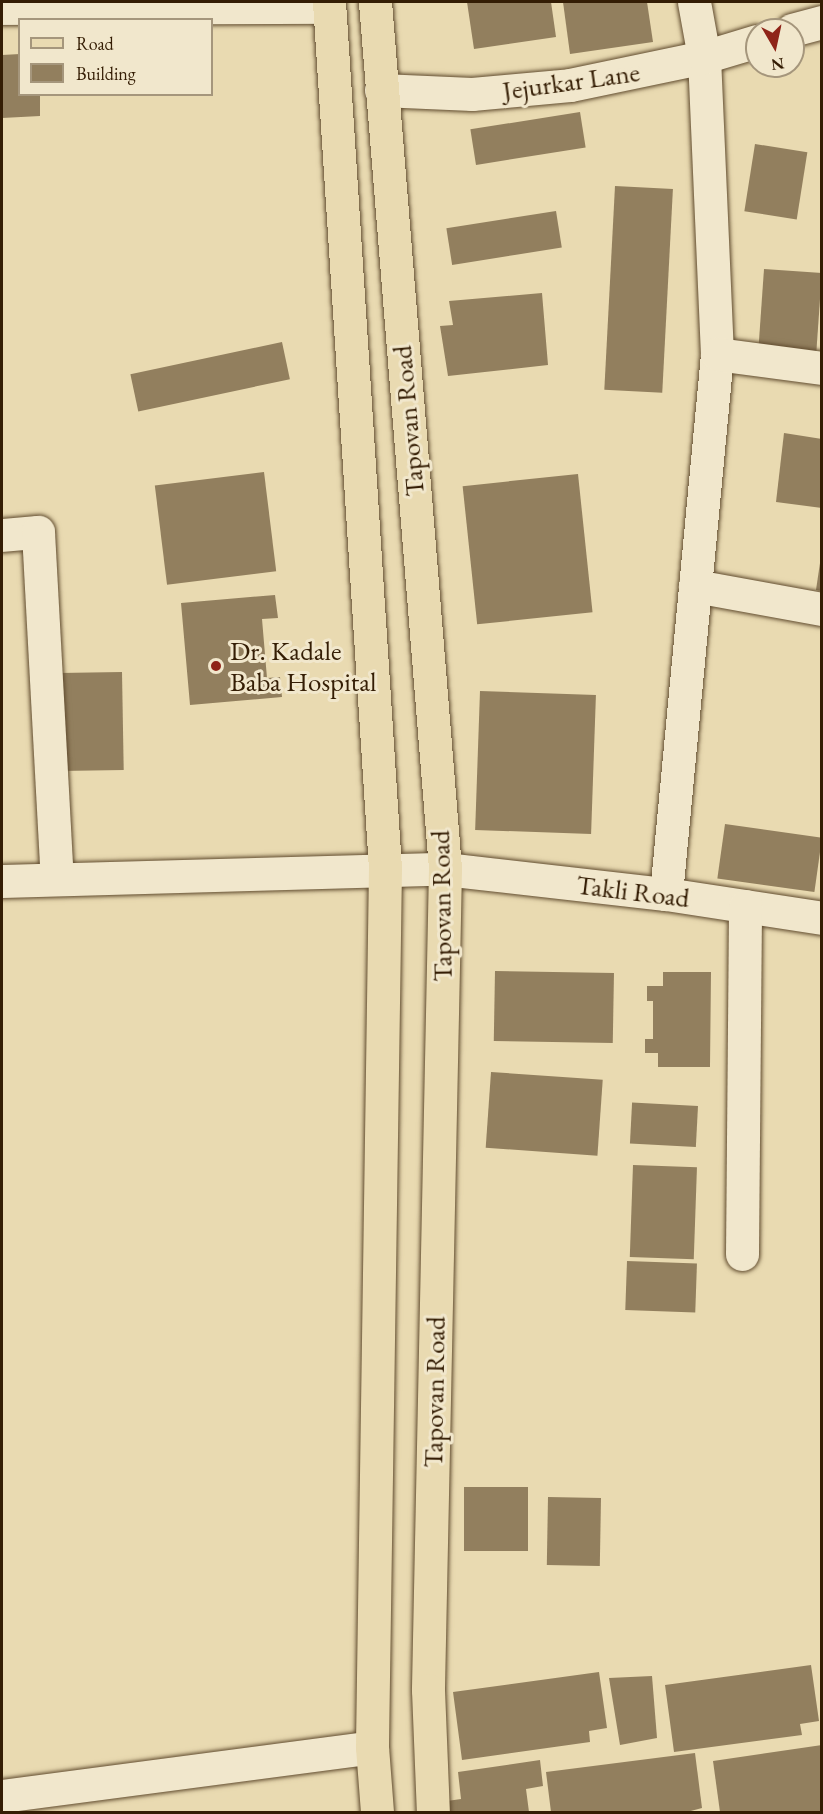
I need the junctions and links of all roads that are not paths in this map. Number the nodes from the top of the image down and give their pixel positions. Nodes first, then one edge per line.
1 (375, 2) edge
2 (694, 2) edge
3 (329, 4) edge
4 (2, 8) edge
5 (745, 45) edge
6 (704, 57) junction
7 (381, 90) junction
8 (717, 354) junction
9 (822, 368) edge
10 (2, 535) edge
11 (695, 586) junction
12 (822, 609) edge
13 (385, 868) junction
14 (445, 869) junction
15 (57, 878) junction
16 (2, 881) edge
17 (666, 894) junction
18 (745, 906) junction
19 (822, 918) edge
20 (742, 1254) dead end
21 (372, 1747) junction
22 (2, 1796) edge
23 (377, 1812) edge
24 (434, 1812) edge

1 - 7 main road, Tapovan Road
2 - 6 street
3 - 4 street
3 - 13 main road
5 - 6 street, Jejurkar Lane
6 - 7 street, Jejurkar Lane
6 - 8 street
7 - 14 main road, Tapovan Road
8 - 9 street
8 - 11 street
10 - 15 street
11 - 12 street
11 - 17 street
13 - 14 street, Takli Road
13 - 15 street, Takli Road
13 - 21 main road
14 - 17 street, Takli Road
14 - 24 main road, Tapovan Road
15 - 16 street, Takli Road
17 - 18 street, Takli Road
18 - 19 street, Takli Road
18 - 20 street
21 - 22 street
21 - 23 main road

